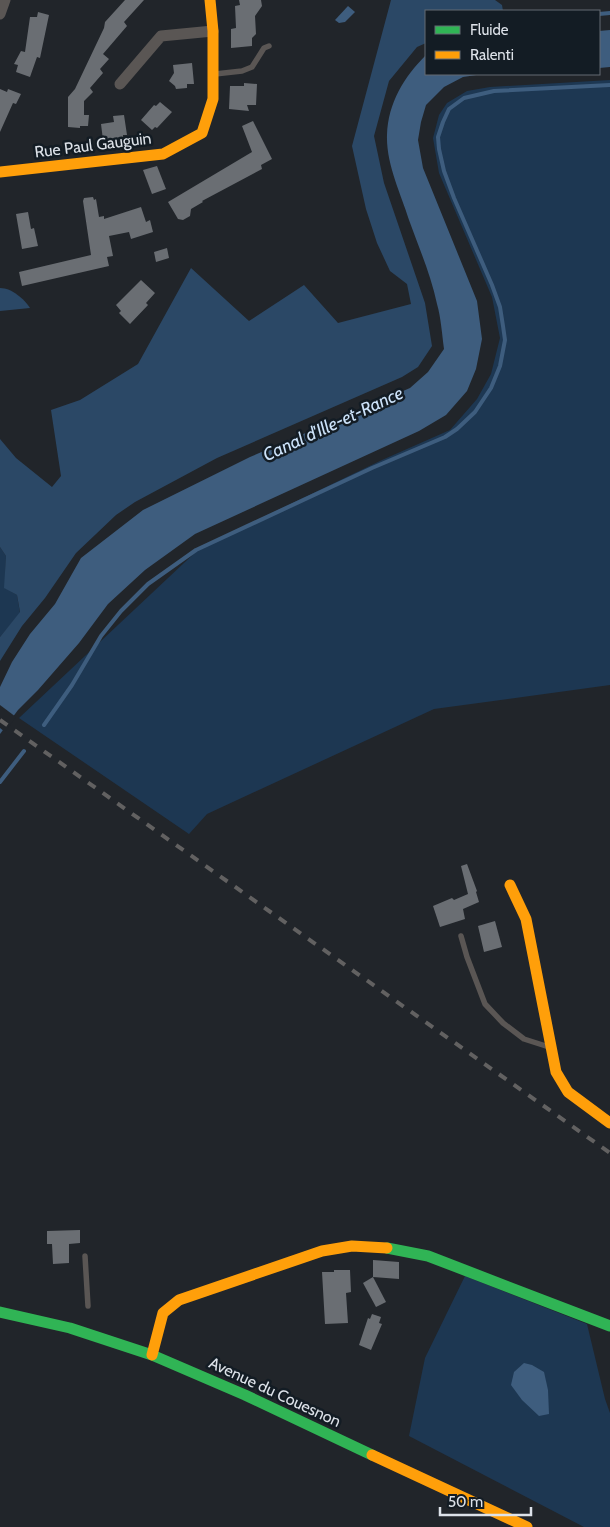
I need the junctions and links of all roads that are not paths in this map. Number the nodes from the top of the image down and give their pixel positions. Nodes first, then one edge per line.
1 (5, 0) edge
2 (210, 0) edge
3 (0, 14) edge
4 (213, 31) junction
5 (269, 46) dead end
6 (213, 74) junction
7 (120, 84) dead end
8 (0, 172) edge
9 (510, 885) dead end
10 (461, 936) dead end
11 (551, 1047) junction
12 (610, 1124) edge
13 (85, 1256) dead end
14 (88, 1306) dead end
15 (0, 1312) edge
16 (610, 1326) edge
17 (152, 1355) junction
18 (527, 1527) edge

1 - 3 street
2 - 4 street, Rue Paul Gauguin
4 - 6 street, Rue Paul Gauguin
4 - 7 street
5 - 6 lane
6 - 8 street, Rue Paul Gauguin
9 - 11 street
10 - 11 lane
11 - 12 street
13 - 14 lane
15 - 17 street, Avenue du Couesnon
16 - 17 street
17 - 18 street, Avenue du Couesnon

